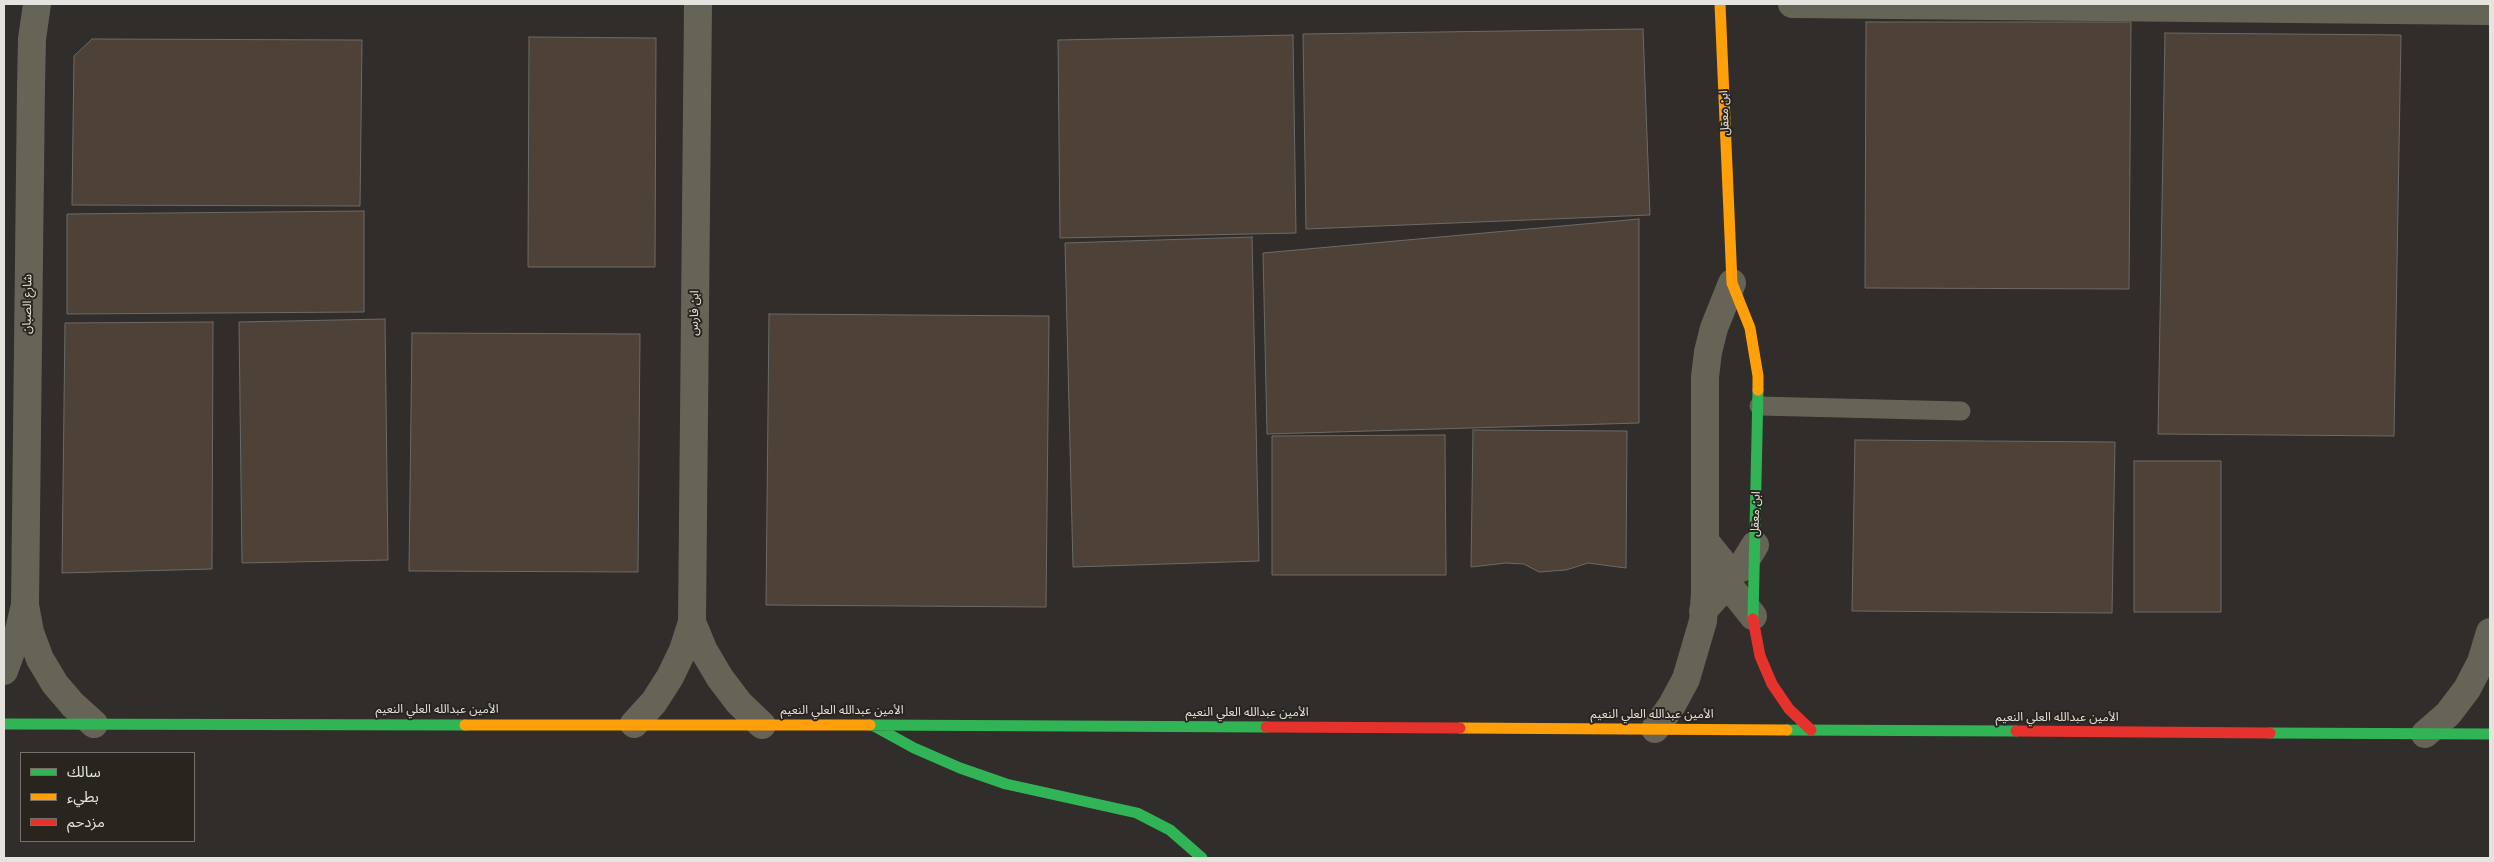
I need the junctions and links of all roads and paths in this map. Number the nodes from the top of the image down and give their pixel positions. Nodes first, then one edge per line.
1 (37, 4) edge
2 (698, 4) edge
3 (1720, 4) edge
4 (1792, 4) edge
5 (2490, 11) edge
6 (1732, 283) junction
7 (1759, 406) junction
8 (1961, 411) dead end
9 (1705, 541) junction
10 (1755, 545) junction
11 (25, 605) junction
12 (1704, 611) junction
13 (1753, 616) junction
14 (692, 622) junction
15 (2490, 632) edge
16 (4, 671) edge
17 (4, 724) edge
18 (94, 724) junction
19 (634, 724) junction
20 (762, 725) junction
21 (872, 725) junction
22 (1655, 729) junction
23 (1811, 730) junction
24 (2425, 734) junction
25 (2490, 734) edge
26 (1202, 858) edge

1 - 11 street, شارع الصبان
2 - 14 street, ابن فارس
3 - 6 main road, ابن معقل
4 - 5 street
6 - 7 main road, ابن معقل
6 - 9 street, ابن معقل
7 - 8 lane
7 - 10 main road, ابن معقل
9 - 10 street
9 - 12 street, ابن معقل
10 - 13 main road, ابن معقل
11 - 16 street
11 - 18 street
12 - 13 street
12 - 22 street, ابن معقل
13 - 23 main road, ابن معقل
14 - 19 street
14 - 20 street
15 - 24 street
17 - 18 main road, الأمين عبدالله العلي النعيم
18 - 19 main road, الأمين عبدالله العلي النعيم
19 - 20 main road, الأمين عبدالله العلي النعيم
20 - 21 main road, الأمين عبدالله العلي النعيم
21 - 22 main road, الأمين عبدالله العلي النعيم
21 - 26 main road
22 - 23 main road, الأمين عبدالله العلي النعيم
23 - 24 main road, الأمين عبدالله العلي النعيم
24 - 25 main road, الأمين عبدالله العلي النعيم

